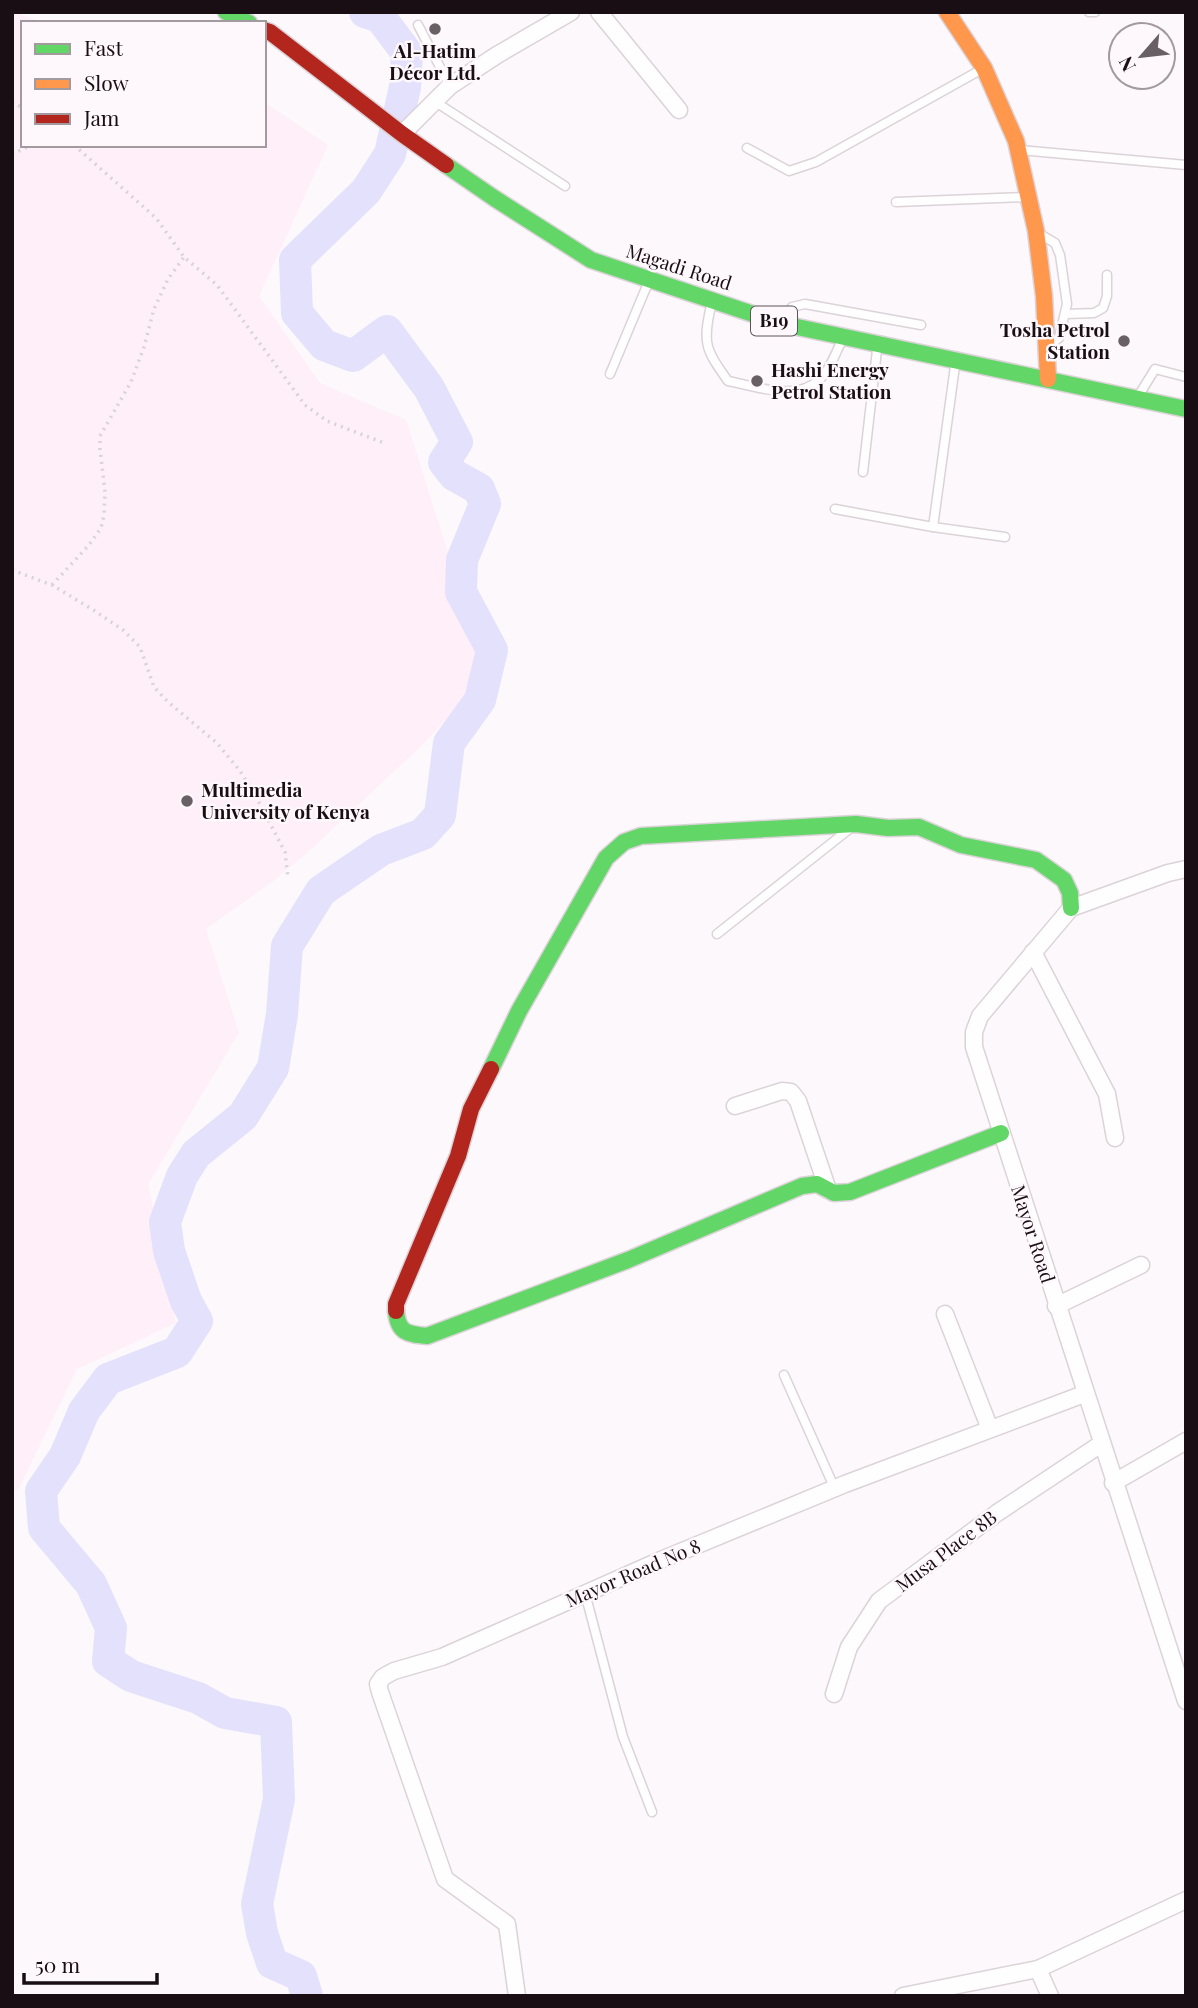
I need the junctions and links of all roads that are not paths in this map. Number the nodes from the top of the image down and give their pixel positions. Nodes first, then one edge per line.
1 (226, 12) edge
2 (571, 12) edge
3 (599, 12) edge
4 (1089, 12) edge
5 (1095, 12) edge
6 (952, 14) edge
7 (245, 21) edge
8 (418, 25) dead end
9 (266, 31) edge
10 (984, 68) junction
11 (450, 86) junction
12 (434, 101) junction
13 (678, 110) dead end
14 (402, 133) junction
15 (747, 148) dead end
16 (1017, 150) junction
17 (1186, 164) edge
18 (565, 186) dead end
19 (1029, 197) junction
20 (896, 202) dead end
21 (1036, 231) junction
22 (1107, 275) dead end
23 (649, 280) junction
24 (713, 300) junction
25 (1066, 314) junction
26 (783, 324) junction
27 (921, 325) dead end
28 (845, 337) junction
29 (878, 344) junction
30 (1047, 348) junction
31 (956, 360) junction
32 (610, 374) dead end
33 (1186, 377) edge
34 (1048, 379) junction
35 (1138, 398) junction
36 (1186, 409) edge
37 (863, 472) dead end
38 (835, 509) dead end
39 (933, 527) junction
40 (1005, 537) dead end
41 (856, 824) junction
42 (1186, 869) edge
43 (1071, 908) junction
44 (717, 934) dead end
45 (1032, 952) junction
46 (735, 1106) dead end
47 (1002, 1133) junction
48 (1115, 1138) dead end
49 (828, 1190) junction
50 (1141, 1265) dead end
51 (1056, 1306) junction
52 (945, 1314) dead end
53 (783, 1374) dead end
54 (1084, 1394) junction
55 (990, 1429) junction
56 (1186, 1441) edge
57 (1101, 1444) junction
58 (1113, 1483) junction
59 (835, 1489) junction
60 (585, 1593) junction
61 (834, 1694) dead end
62 (1186, 1701) edge
63 (652, 1812) dead end
64 (1186, 1900) edge
65 (1038, 1969) junction
66 (517, 1996) edge
67 (903, 1996) edge
68 (1049, 1996) edge

1 - 7 main road
2 - 11 street
3 - 13 street
4 - 5 lane
6 - 10 main road
8 - 11 lane
9 - 14 main road, Magadi Road / B19
10 - 15 lane
10 - 16 main road
11 - 12 street
12 - 14 street
12 - 18 lane
14 - 23 main road, Magadi Road / B19
16 - 17 lane
16 - 19 main road
19 - 20 lane
19 - 21 main road
21 - 25 lane
21 - 30 main road
22 - 25 lane
23 - 24 main road, Magadi Road / B19
23 - 32 lane
24 - 26 main road, Magadi Road / B19
24 - 28 lane
25 - 30 lane
26 - 27 lane
26 - 28 main road, Magadi Road / B19
28 - 29 main road, Magadi Road / B19
29 - 31 main road, Magadi Road / B19
29 - 37 lane
30 - 34 main road
31 - 34 main road, Magadi Road / B19
31 - 39 lane
33 - 35 lane
34 - 35 main road, Magadi Road / B19
35 - 36 main road, Magadi Road / B19
38 - 39 lane
39 - 40 lane
41 - 43 main road
41 - 44 lane
41 - 49 main road
42 - 43 street, Mayor Road
43 - 45 street, Mayor Road
45 - 47 street, Mayor Road
45 - 48 street
46 - 49 street
47 - 49 main road
47 - 51 street, Mayor Road
50 - 51 street
51 - 54 street, Mayor Road
52 - 55 street
53 - 59 lane
54 - 55 street, Mayor Road No 8
54 - 57 street, Mayor Road
55 - 59 street, Mayor Road No 8
56 - 58 street
57 - 58 street, Mayor Road
57 - 61 street, Musa Place 8B
58 - 62 street, Mayor Road
59 - 60 street, Mayor Road No 8
60 - 63 lane
60 - 66 street, Mayor Road No 8
64 - 65 street
65 - 67 street
65 - 68 street

